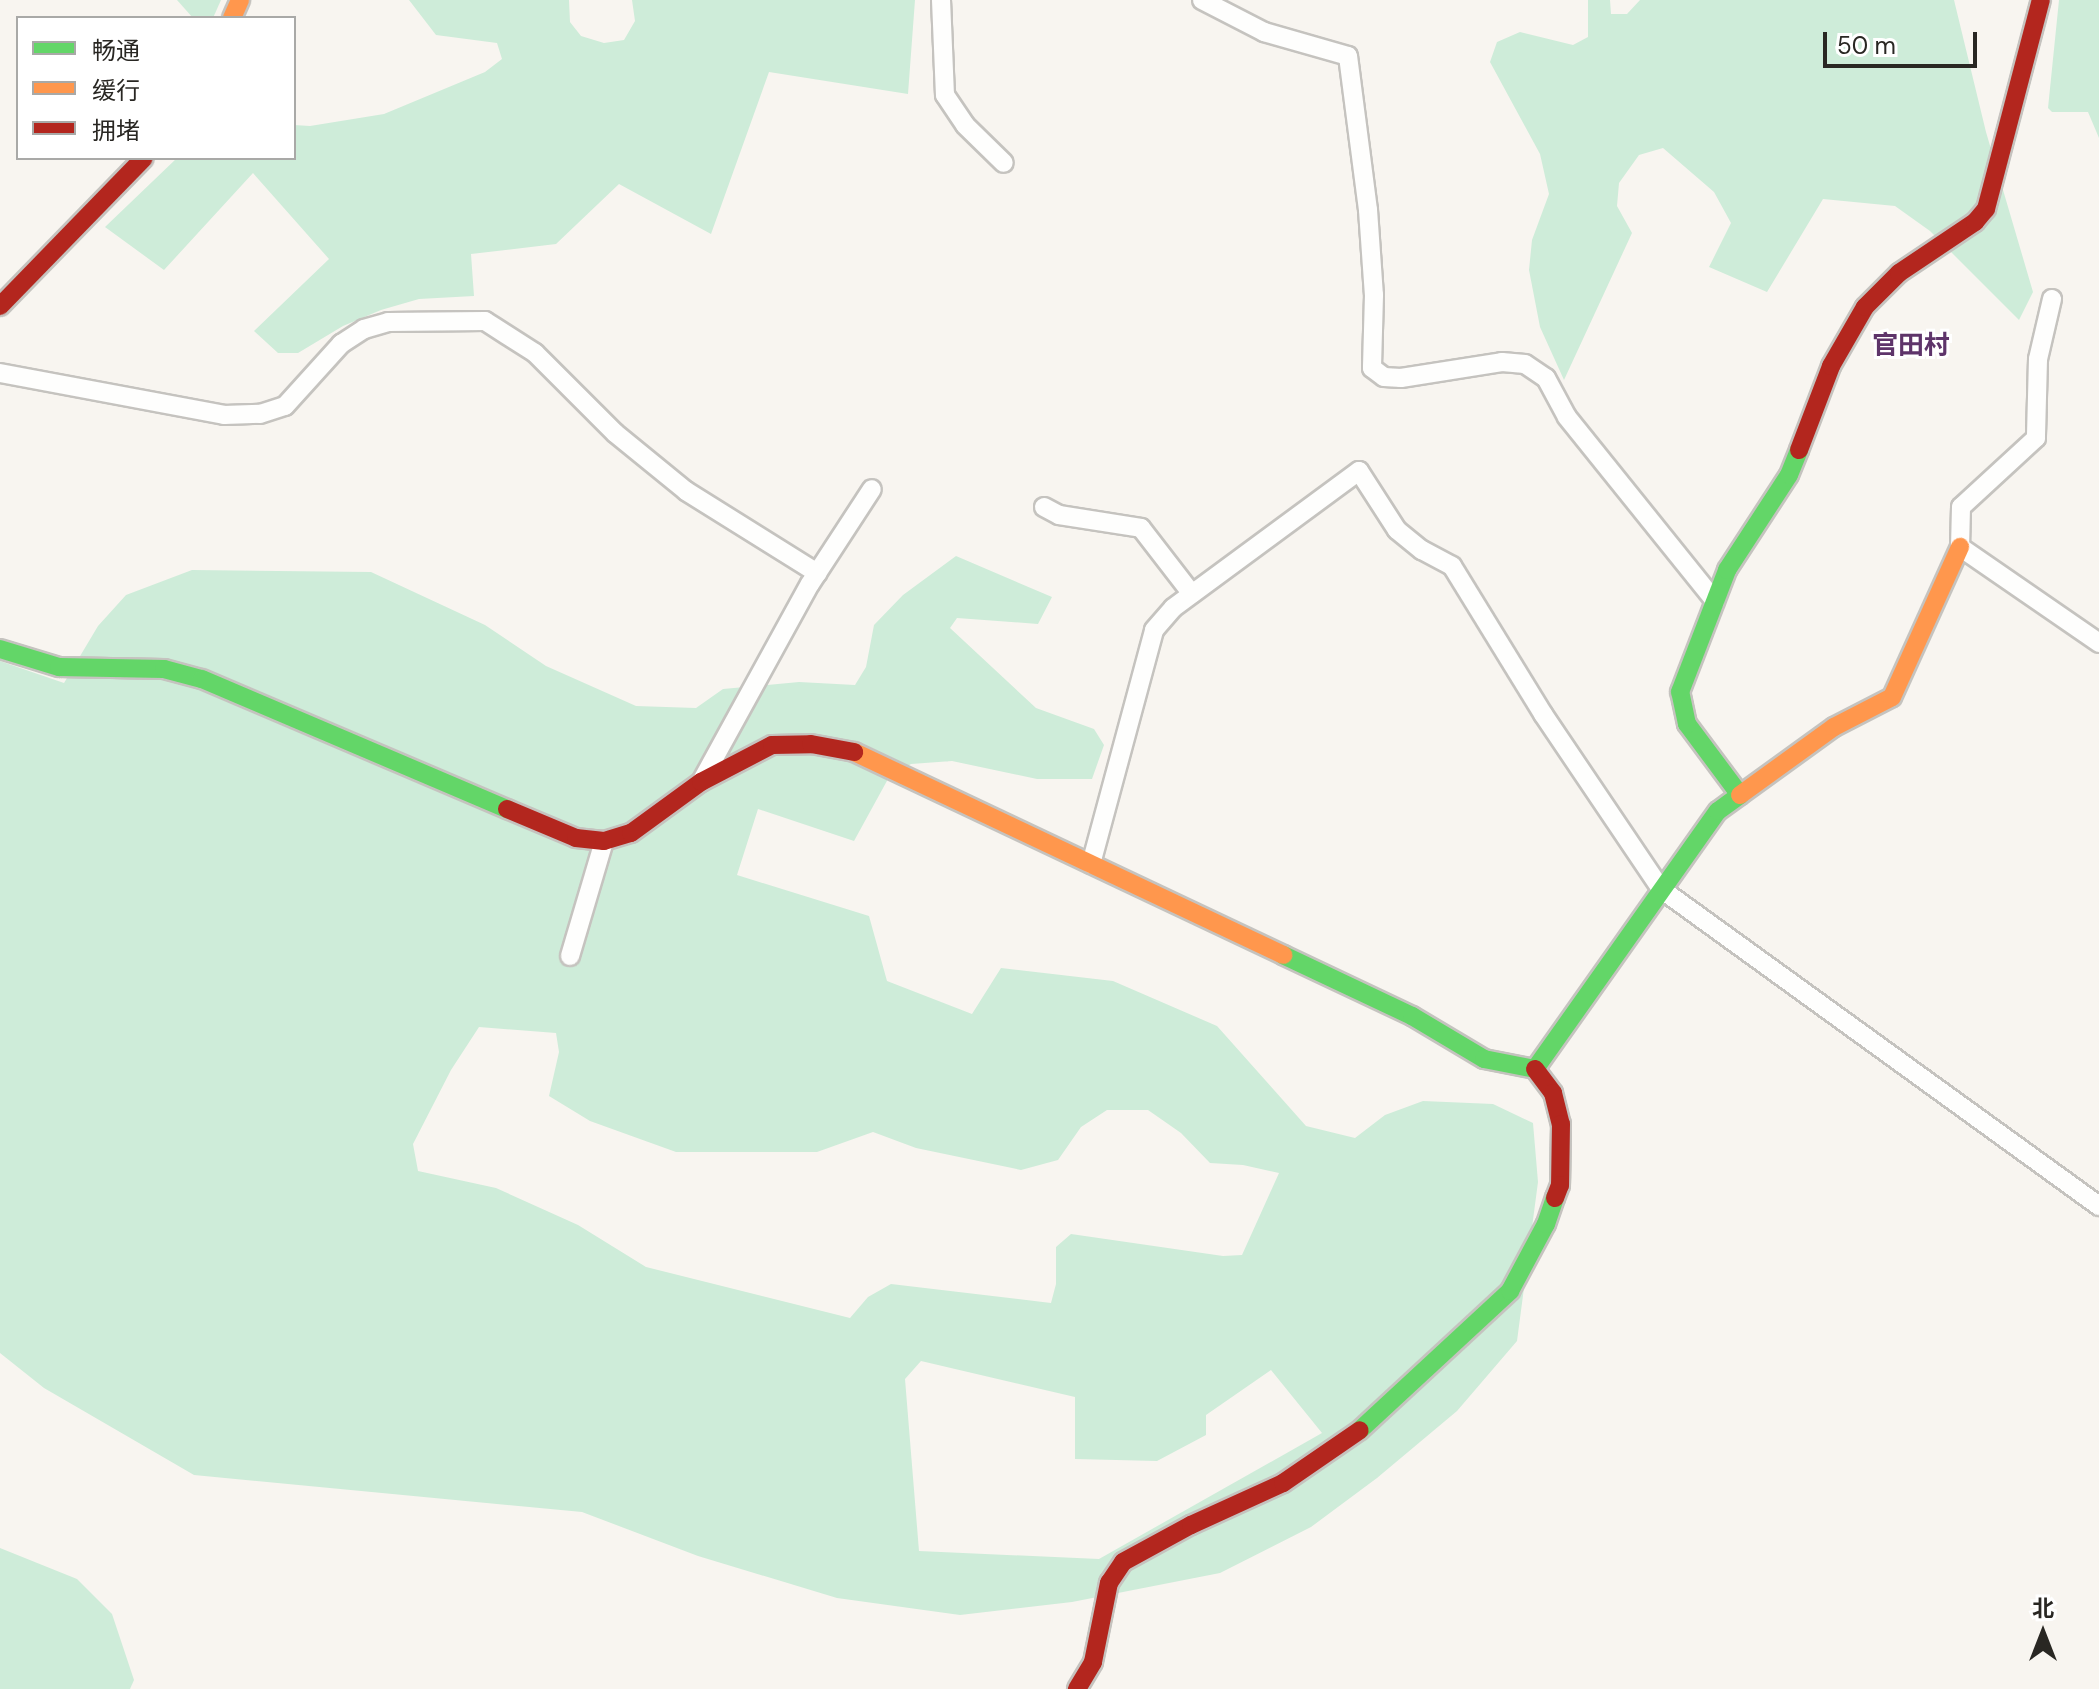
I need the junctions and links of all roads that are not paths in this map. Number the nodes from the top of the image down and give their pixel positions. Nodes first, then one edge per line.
1 (941, 0) edge
2 (1202, 0) edge
3 (2041, 0) edge
4 (142, 160) edge
5 (1004, 163) dead end
6 (2052, 299) dead end
7 (0, 306) edge
8 (0, 373) edge
9 (872, 489) dead end
10 (1044, 507) dead end
11 (1960, 547) junction
12 (817, 573) junction
13 (1192, 594) junction
14 (1715, 601) junction
15 (2099, 643) edge
16 (0, 649) edge
17 (701, 782) junction
18 (1740, 795) junction
19 (604, 841) junction
20 (1091, 864) junction
21 (1661, 889) junction
22 (570, 956) dead end
23 (1535, 1069) junction
24 (2099, 1206) edge
25 (1077, 1689) edge

1 - 5 street
2 - 14 street
3 - 14 street
4 - 7 street
6 - 11 street
8 - 12 street
9 - 12 street
10 - 13 street
11 - 15 street
11 - 18 street
12 - 17 street
13 - 20 street
13 - 21 street
14 - 18 street
16 - 19 street
17 - 19 street
17 - 20 street
18 - 21 street
19 - 22 street
20 - 23 street
21 - 23 street
21 - 24 street
23 - 25 street

